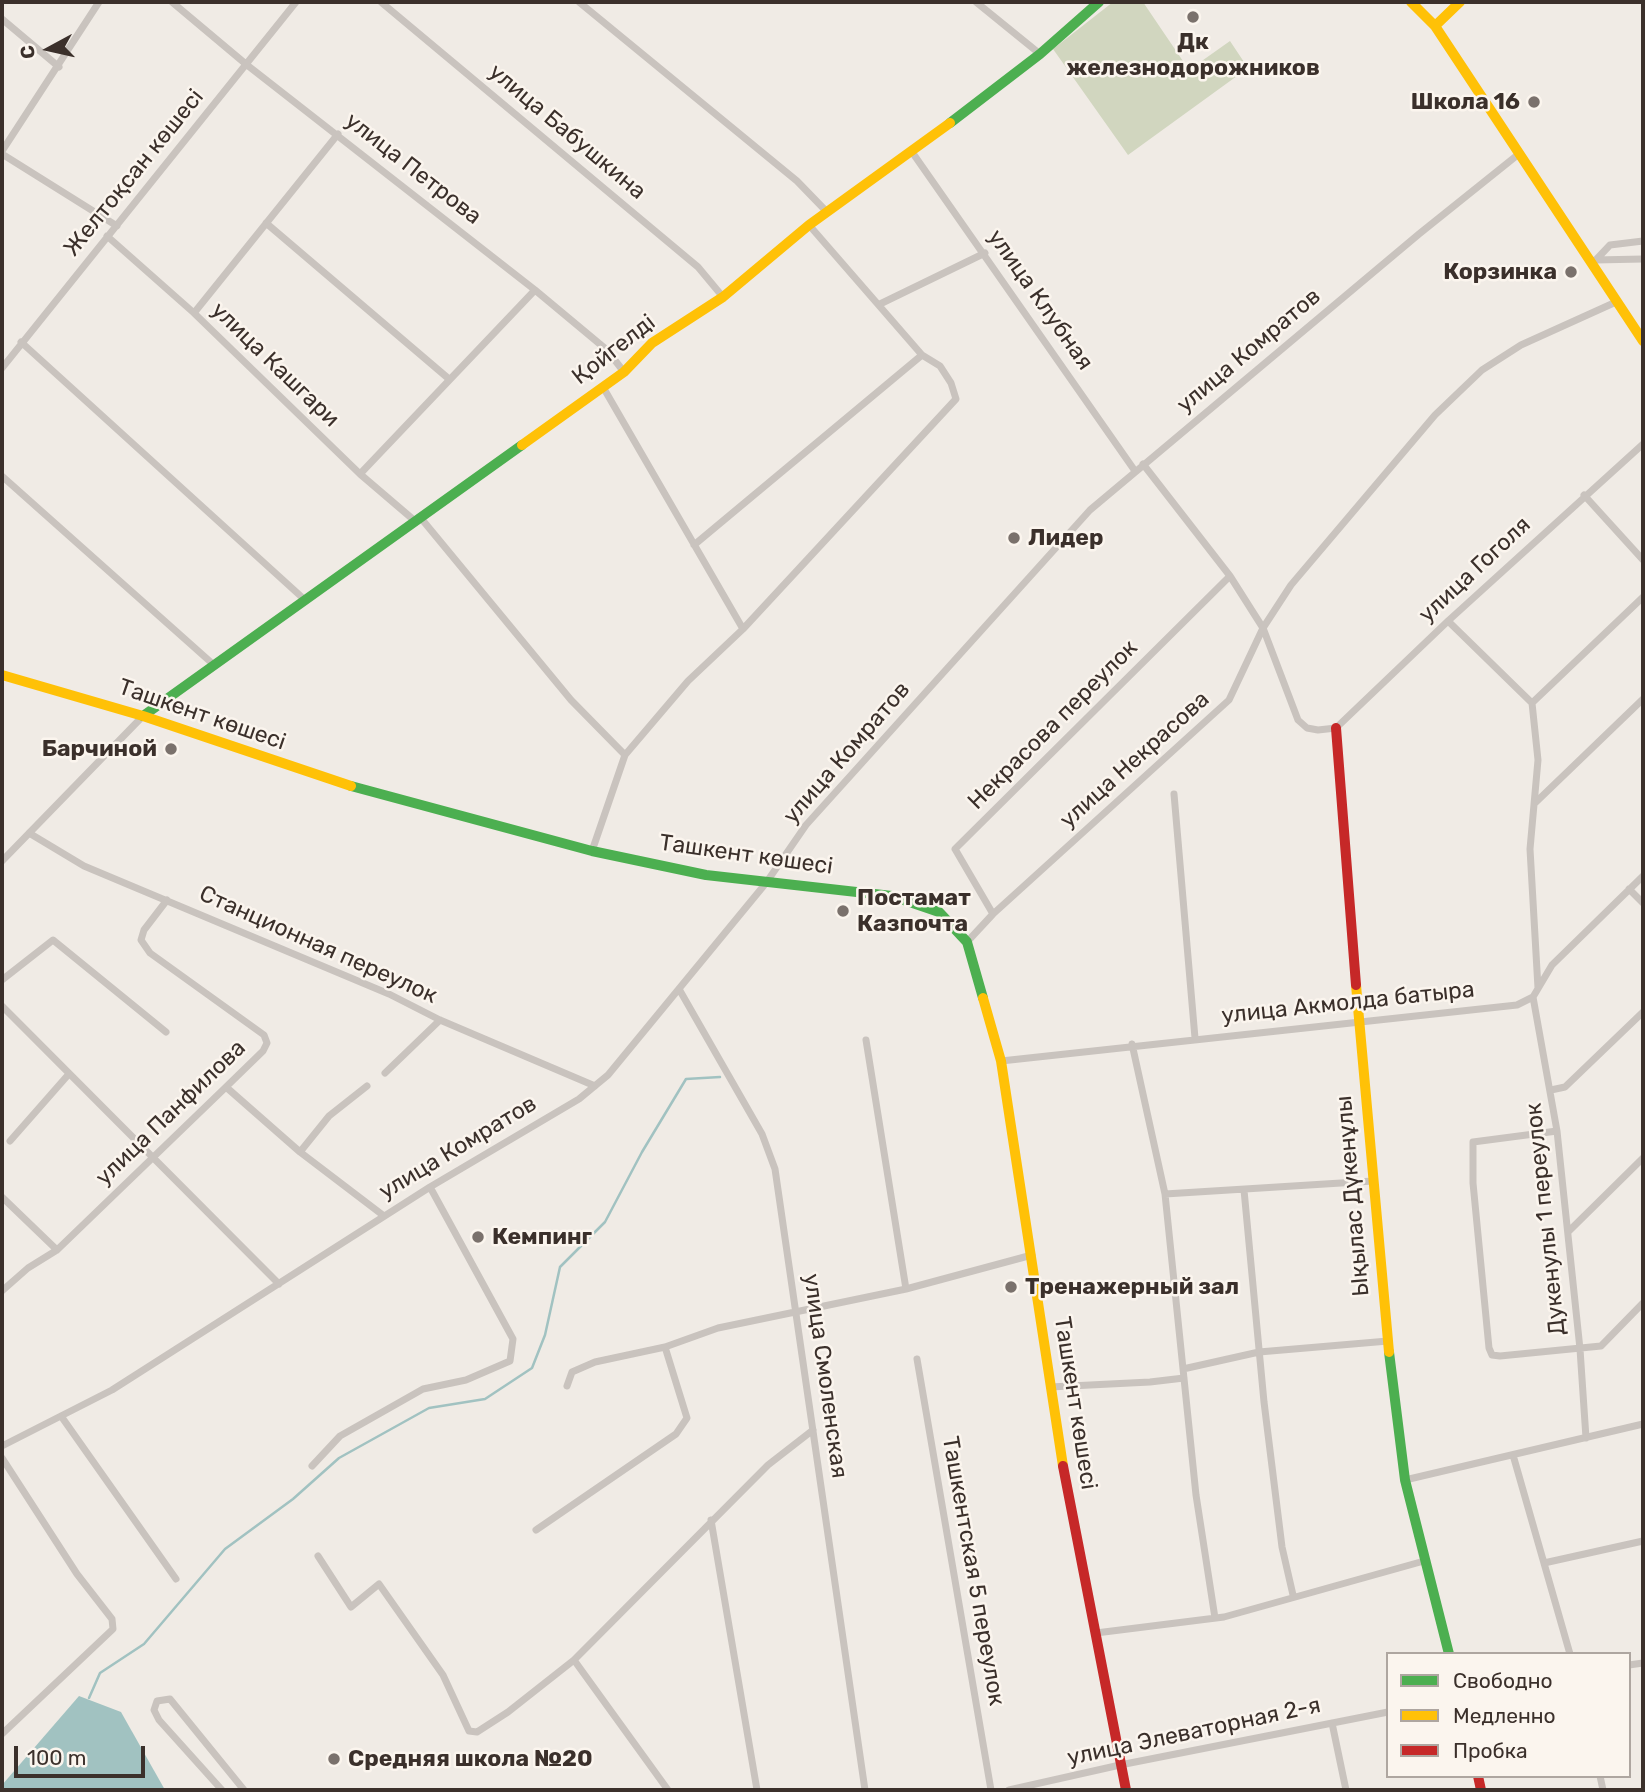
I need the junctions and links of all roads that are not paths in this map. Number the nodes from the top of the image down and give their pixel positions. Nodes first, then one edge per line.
1 (99, 2) edge
2 (172, 2) edge
3 (296, 2) edge
4 (380, 2) edge
5 (579, 2) edge
6 (976, 2) edge
7 (1099, 2) edge
8 (1410, 2) edge
9 (1460, 2) edge
10 (2, 19) edge
11 (1435, 26) junction
12 (1040, 54) junction
13 (247, 65) junction
14 (59, 67) junction
15 (338, 134) junction
16 (912, 152) junction
17 (2, 153) edge
18 (1520, 153) junction
19 (827, 212) junction
20 (266, 223) junction
21 (809, 225) junction
22 (117, 226) junction
23 (107, 236) junction
24 (1643, 241) edge
25 (985, 253) junction
26 (1643, 259) edge
27 (1593, 262) junction
28 (535, 290) junction
29 (723, 297) junction
30 (1616, 302) junction
31 (880, 304) junction
32 (194, 313) junction
33 (1643, 341) edge
34 (21, 342) junction
35 (922, 355) junction
36 (2, 368) edge
37 (624, 372) junction
38 (449, 379) junction
39 (603, 387) junction
40 (1643, 444) edge
41 (1143, 464) junction
42 (1135, 471) junction
43 (360, 474) junction
44 (2, 476) edge
45 (1584, 495) junction
46 (417, 519) junction
47 (694, 545) junction
48 (1643, 559) edge
49 (1230, 576) junction
50 (1643, 597) edge
51 (305, 600) junction
52 (1448, 621) junction
53 (1263, 628) junction
54 (743, 629) junction
55 (214, 665) junction
56 (2, 675) edge
57 (1643, 699) edge
58 (1532, 702) junction
59 (143, 716) junction
60 (1336, 729) junction
61 (625, 755) junction
62 (1174, 794) dead end
63 (1535, 803) junction
64 (29, 833) junction
65 (592, 851) junction
66 (2, 862) edge
67 (1643, 876) edge
68 (766, 883) junction
69 (1629, 889) junction
70 (167, 900) junction
71 (1643, 903) edge
72 (993, 914) junction
73 (967, 942) junction
74 (2, 980) edge
75 (679, 989) junction
76 (1538, 989) junction
77 (1533, 997) junction
78 (2, 1006) edge
79 (1643, 1012) edge
80 (440, 1020) junction
81 (1359, 1022) junction
82 (166, 1032) dead end
83 (1195, 1038) junction
84 (866, 1040) dead end
85 (1132, 1044) junction
86 (1001, 1060) junction
87 (385, 1073) dead end
88 (68, 1075) junction
89 (367, 1086) dead end
90 (595, 1086) junction
91 (226, 1087) junction
92 (1551, 1090) junction
93 (1557, 1131) junction
94 (10, 1141) dead end
95 (300, 1152) junction
96 (1643, 1158) edge
97 (152, 1159) junction
98 (1373, 1181) junction
99 (430, 1187) junction
100 (1244, 1190) junction
101 (1165, 1194) junction
102 (2, 1197) edge
103 (384, 1216) junction
104 (1569, 1231) junction
105 (57, 1250) junction
106 (1032, 1255) junction
107 (279, 1284) junction
108 (906, 1289) junction
109 (2, 1291) edge
110 (1643, 1303) edge
111 (797, 1310) junction
112 (1388, 1341) junction
113 (665, 1347) junction
114 (1580, 1349) junction
115 (1259, 1352) junction
116 (917, 1359) dead end
117 (1184, 1373) junction
118 (567, 1386) dead end
119 (1050, 1387) junction
120 (61, 1416) junction
121 (1643, 1424) edge
122 (813, 1430) junction
123 (1586, 1438) junction
124 (2, 1446) edge
125 (1513, 1455) junction
126 (2, 1458) edge
127 (312, 1466) dead end
128 (1405, 1480) junction
129 (711, 1520) junction
130 (537, 1530) dead end
131 (1643, 1541) edge
132 (318, 1556) dead end
133 (1424, 1561) junction
134 (1544, 1563) junction
135 (176, 1579) dead end
136 (1293, 1595) junction
137 (1215, 1618) junction
138 (1096, 1633) junction
139 (1448, 1652) edge
140 (1569, 1652) edge
141 (574, 1661) junction
142 (1386, 1712) edge
143 (1332, 1723) junction
144 (2, 1734) edge
145 (1121, 1765) junction
146 (222, 1790) edge
147 (244, 1790) edge
148 (668, 1790) edge
149 (757, 1790) edge
150 (865, 1790) edge
151 (991, 1790) edge
152 (1009, 1790) edge
153 (1126, 1790) edge
154 (1346, 1790) edge

1 - 14 street
2 - 13 street, улица Петрова
3 - 13 street, Желтоқсан көшесі
4 - 29 street, улица Бабушкина
5 - 19 street
6 - 12 street
7 - 12 main road, Қойгелді
8 - 11 main road
9 - 11 main road
10 - 14 street
11 - 18 main road
12 - 16 main road, Қойгелді
13 - 15 street, улица Петрова
13 - 22 street, Желтоқсан көшесі
14 - 17 street
15 - 20 street
15 - 28 street, улица Петрова
16 - 19 main road, Қойгелді
16 - 25 street, улица Клубная
17 - 22 street
18 - 27 main road
18 - 41 street, улица Комратов
19 - 21 main road, Қойгелді
20 - 32 street
20 - 38 street
21 - 29 main road, Қойгелді
21 - 31 street
22 - 23 street, Желтоқсан көшесі
23 - 32 street, улица Кашгари
23 - 34 street, Желтоқсан көшесі
24 - 27 street
25 - 31 street
25 - 42 street, улица Клубная
26 - 27 street
27 - 30 main road
28 - 37 street, улица Петрова
28 - 38 street
29 - 37 main road, Қойгелді
30 - 33 main road
30 - 53 street, улица Некрасова
31 - 35 street
32 - 43 street, улица Кашгари
34 - 36 street, Желтоқсан көшесі
34 - 51 street
35 - 47 street
35 - 54 street
37 - 39 main road, Қойгелді
38 - 43 street
39 - 46 main road, Қойгелді
39 - 47 street
40 - 45 street, улица Гоголя
41 - 42 street, улица Комратов
41 - 49 street
42 - 68 street, улица Комратов
43 - 46 street, улица Кашгари
44 - 55 street
45 - 48 street
45 - 52 street, улица Гоголя
46 - 51 main road, Қойгелді
46 - 61 street, улица Кашгари
47 - 54 street
49 - 53 street
49 - 72 street, Некрасова переулок
50 - 58 street
51 - 55 main road, Қойгелді
52 - 58 street
52 - 60 street, улица Гоголя
53 - 60 street
53 - 72 street, улица Некрасова
54 - 61 street
55 - 59 main road, Қойгелді
56 - 59 main road, Ташкент көшесі
57 - 63 street
58 - 63 street
59 - 64 street
59 - 65 main road, Ташкент көшесі
60 - 81 main road, Ықылас Дүкенұлы
61 - 65 street
62 - 83 street
63 - 76 street
64 - 66 street
64 - 70 street, Станционная переулок
65 - 68 main road, Ташкент көшесі
67 - 69 street
68 - 73 main road, Ташкент көшесі
68 - 75 street, улица Комратов
69 - 71 street
69 - 76 street
70 - 80 street, Станционная переулок
70 - 91 street, улица Панфилова
72 - 73 street, улица Некрасова
73 - 86 main road, Ташкент көшесі
74 - 82 street
75 - 90 street, улица Комратов
75 - 111 street, улица Смоленская
76 - 77 street
77 - 81 street, улица Акмолда батыра
77 - 92 street, Дукенулы 1 переулок
78 - 88 street
79 - 92 street
80 - 87 street
80 - 90 street, Станционная переулок
81 - 83 street, улица Акмолда батыра
81 - 98 main road, Ықылас Дүкенұлы
83 - 85 street, улица Акмолда батыра
84 - 108 street
85 - 86 street, улица Акмолда батыра
85 - 101 street
86 - 106 main road, Ташкент көшесі
88 - 94 street
88 - 97 street
89 - 95 street
90 - 99 street, улица Комратов
91 - 95 street
91 - 97 street, улица Панфилова
92 - 93 street, Дукенулы 1 переулок
93 - 104 street, Дукенулы 1 переулок
93 - 114 street
95 - 103 street
96 - 104 street
97 - 105 street, улица Панфилова
97 - 107 street
98 - 100 street
98 - 112 main road, Ықылас Дүкенұлы
99 - 103 street, улица Комратов
99 - 127 street
100 - 101 street
100 - 115 street
101 - 117 street
102 - 105 street
103 - 107 street, улица Комратов
104 - 114 street, Дукенулы 1 переулок
105 - 109 street, улица Панфилова
106 - 108 street
106 - 119 main road, Ташкент көшесі
107 - 120 street, улица Комратов
108 - 111 street
110 - 114 street
111 - 113 street
111 - 122 street, улица Смоленская
112 - 115 street
112 - 128 main road, Ықылас Дүкенұлы
113 - 118 street
113 - 130 street
114 - 123 street, Дукенулы 1 переулок
115 - 117 street
115 - 136 street
116 - 151 street, Ташкентская 5 переулок
117 - 119 street
117 - 137 street
119 - 138 main road, Ташкент көшесі
120 - 124 street, улица Комратов
120 - 135 street
121 - 123 street
122 - 129 street
122 - 150 street, улица Смоленская
123 - 125 street
125 - 128 street
125 - 134 street
126 - 144 street
128 - 133 main road, Ықылас Дүкенұлы
129 - 141 street
129 - 149 street
131 - 134 street
132 - 141 street
133 - 136 street
133 - 139 main road, Ықылас Дүкенұлы
134 - 140 street
136 - 137 street
137 - 138 street
138 - 145 main road, Ташкент көшесі
141 - 148 street
142 - 143 street, улица Элеваторная 2-я
143 - 145 street, улица Элеваторная 2-я
143 - 154 street
145 - 152 street, улица Элеваторная 2-я
145 - 153 main road, Ташкент көшесі
146 - 147 street

